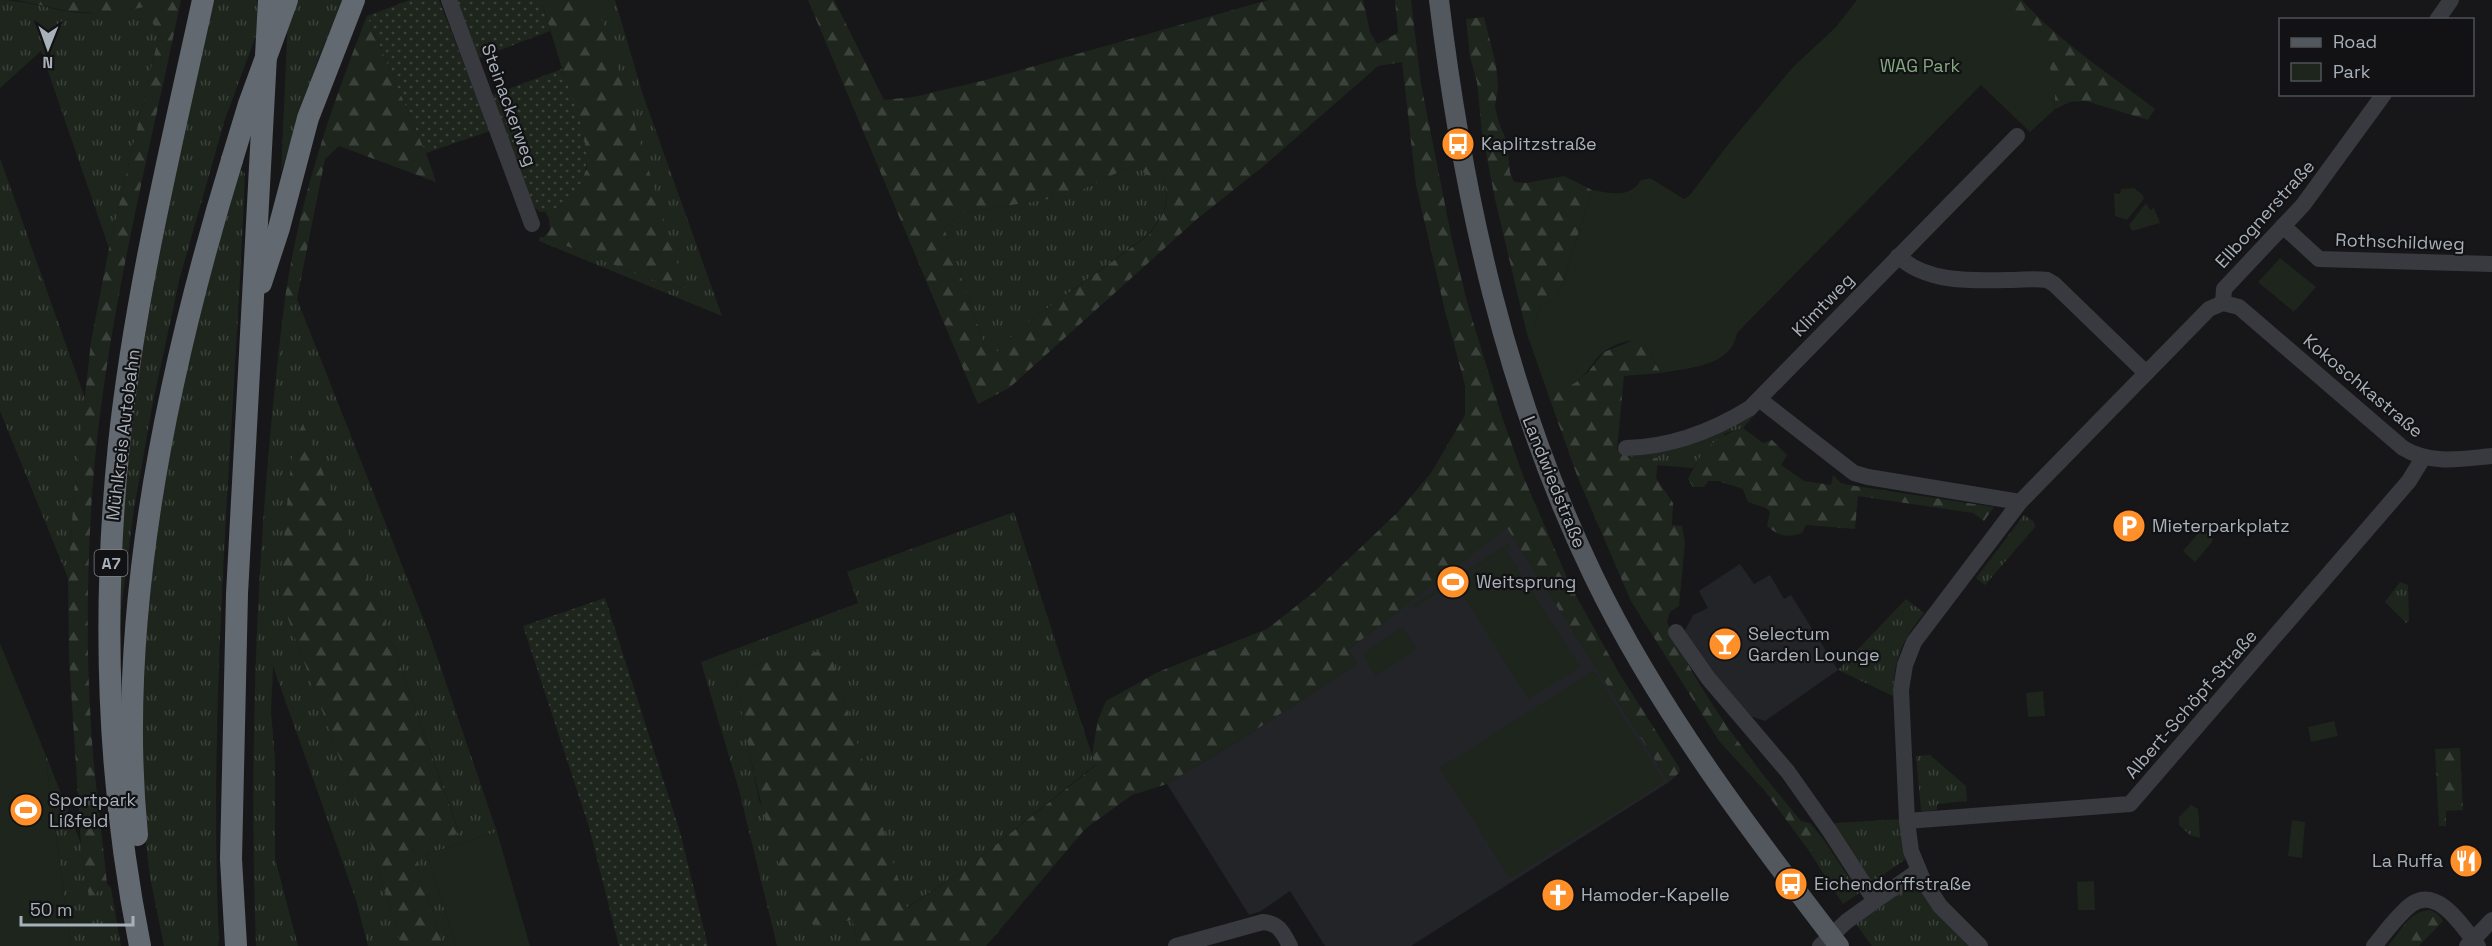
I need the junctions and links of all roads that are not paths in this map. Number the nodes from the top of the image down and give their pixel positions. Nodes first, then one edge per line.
1 (203, 0) edge
2 (269, 0) edge
3 (287, 0) edge
4 (354, 0) edge
5 (449, 0) edge
6 (1439, 0) edge
7 (2451, 0) edge
8 (2438, 18) edge
9 (2383, 96) edge
10 (2017, 136) dead end
11 (532, 224) dead end
12 (2283, 226) junction
13 (1898, 256) junction
14 (2492, 264) edge
15 (2223, 303) junction
16 (254, 304) junction
17 (2146, 373) junction
18 (1759, 399) junction
19 (1626, 448) dead end
20 (2492, 456) edge
21 (2422, 458) junction
22 (2020, 502) junction
23 (1676, 632) dead end
24 (1907, 821) junction
25 (1918, 871) junction
26 (1875, 901) junction
27 (2492, 920) edge
28 (1830, 943) edge
29 (2472, 944) edge
30 (140, 946) edge
31 (152, 946) edge
32 (236, 946) edge
33 (1176, 946) edge
34 (1290, 946) edge
35 (1980, 946) edge
36 (2374, 946) edge

1 - 30 highway, Mühlkreis Autobahn / A7
2 - 16 highway
3 - 31 highway, bridge
4 - 16 highway
5 - 11 street, Steinackerweg
6 - 28 main road, Landwiedstraße
7 - 8 street
9 - 12 street, Ellbognerstraße
10 - 13 street, Klimtweg
12 - 14 street, Rothschildweg
12 - 15 street, Ellbognerstraße
13 - 17 street
13 - 18 street, Klimtweg
15 - 17 street
15 - 21 street, Kokoschkastraße
16 - 32 highway
17 - 22 street
18 - 19 street, Klimtweg
18 - 22 street
20 - 21 street, Kokoschkastraße
21 - 24 street, Albert-Schöpf-Straße
22 - 24 street
23 - 26 street
24 - 25 street
25 - 26 street
25 - 35 street
26 - 28 street, Landwiedstraße
27 - 29 street
29 - 36 street
33 - 34 street

